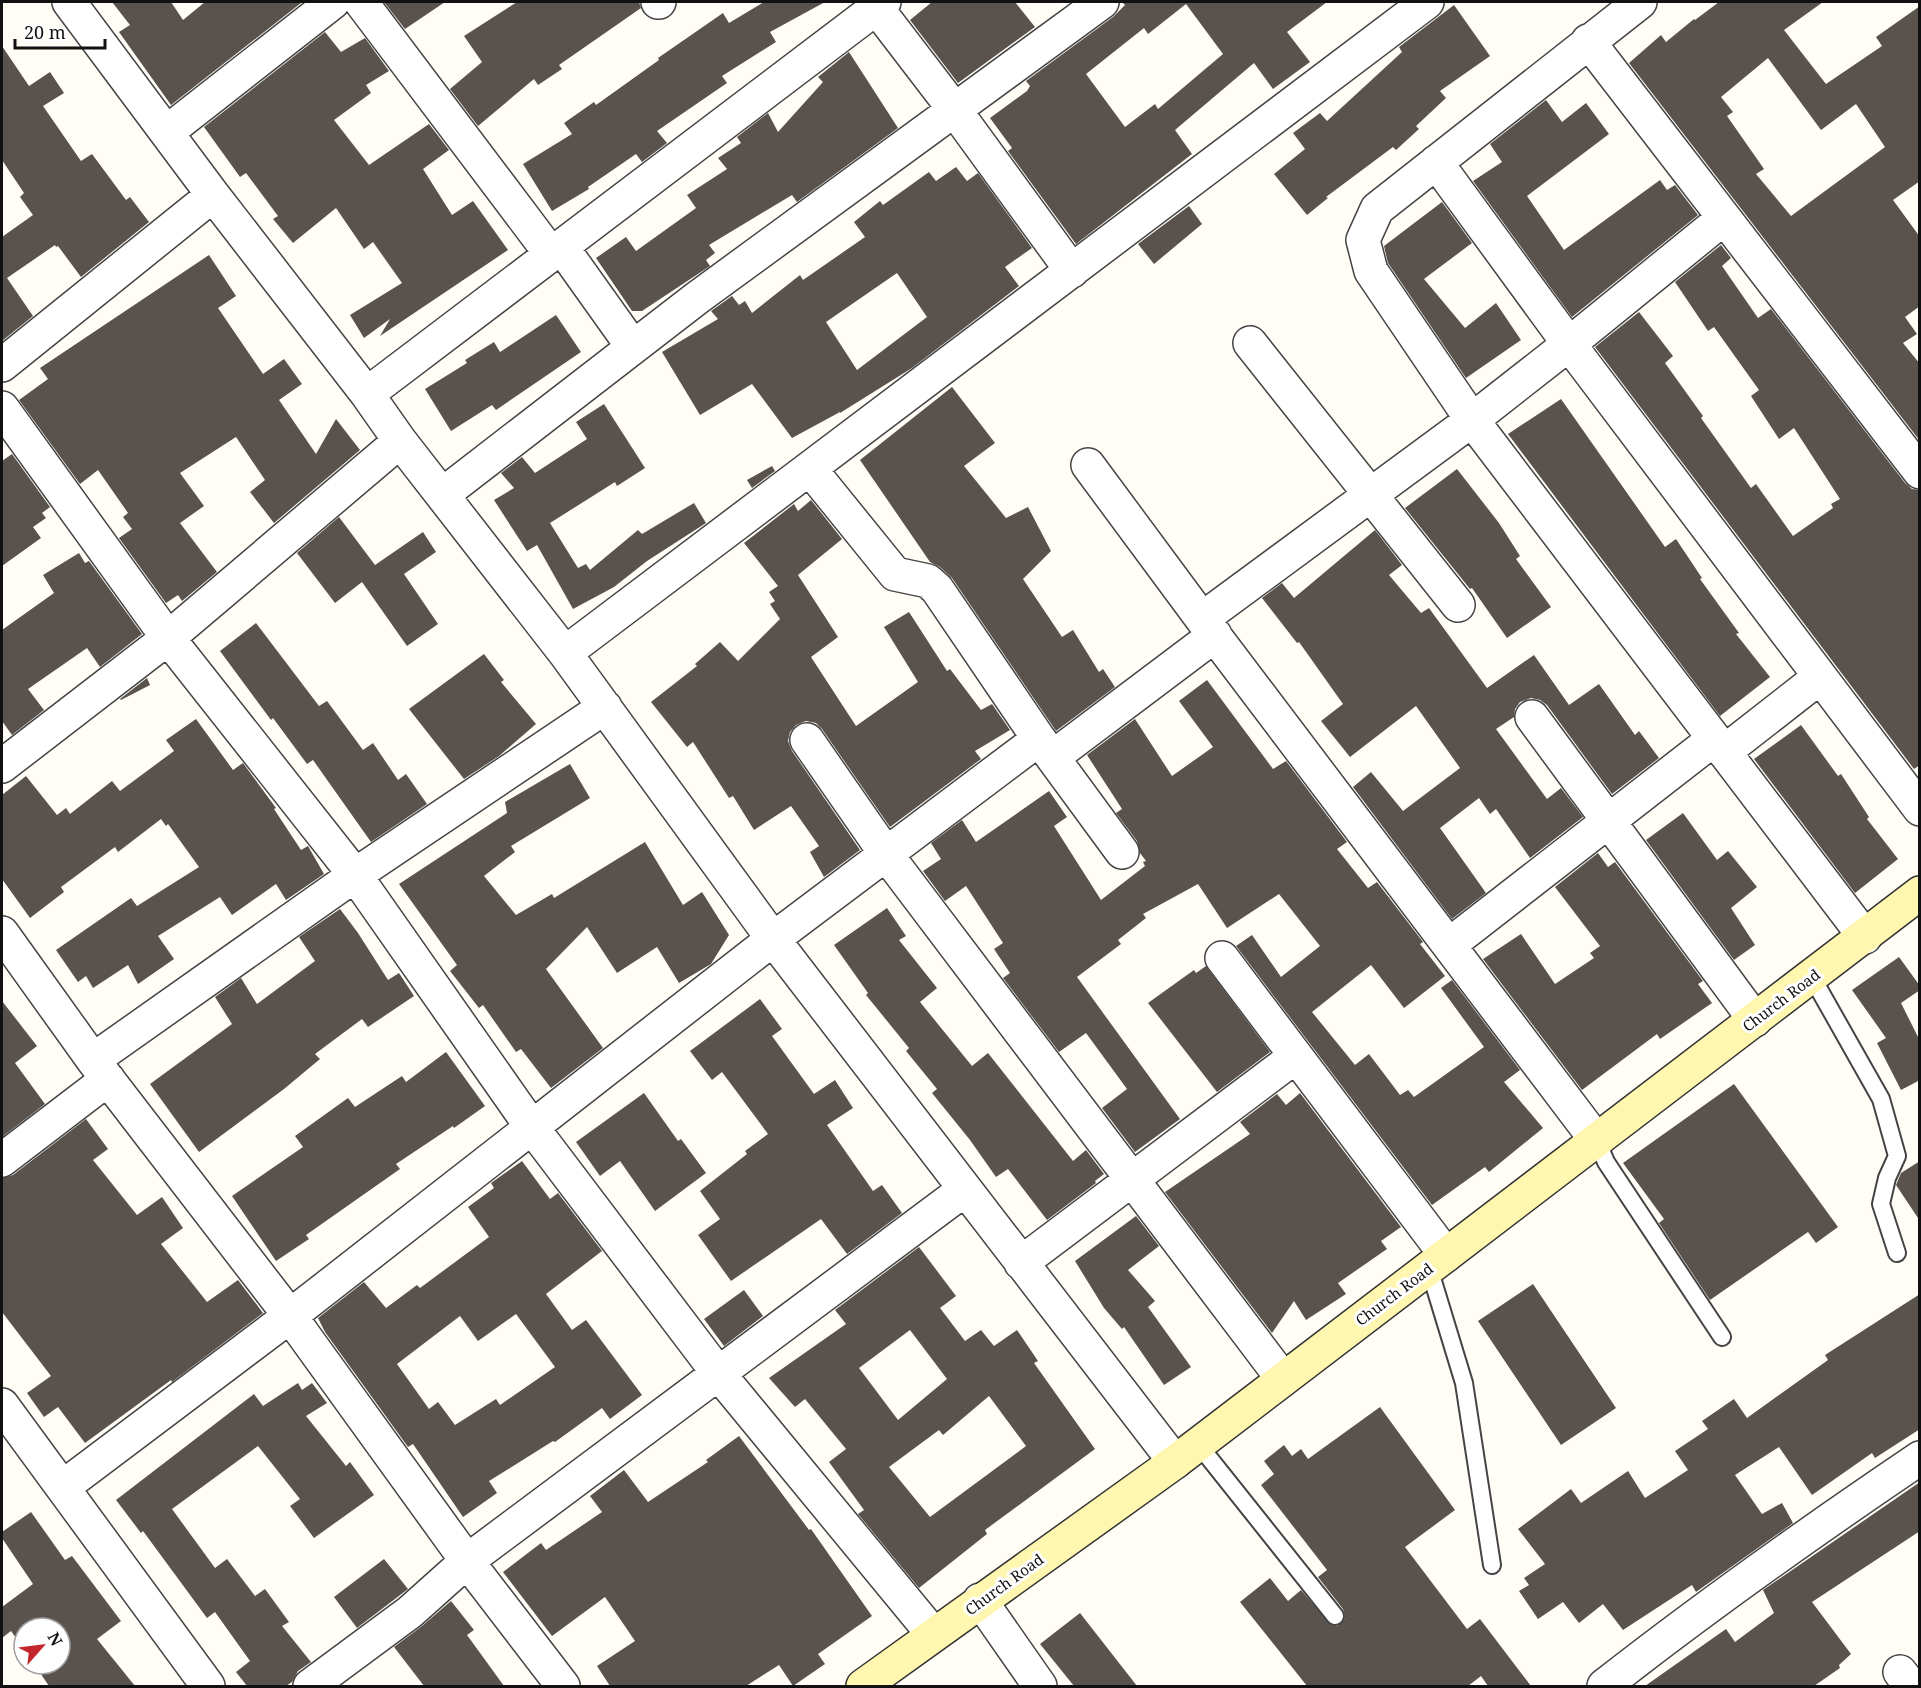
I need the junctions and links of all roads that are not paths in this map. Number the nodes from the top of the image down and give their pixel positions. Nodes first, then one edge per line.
1 (69, 2) edge
2 (333, 2) edge
3 (361, 2) edge
4 (1102, 2) edge
5 (1427, 2) edge
6 (1640, 2) edge
7 (877, 3) edge
8 (1588, 41) junction
9 (954, 109) junction
10 (166, 132) junction
11 (1436, 162) junction
12 (213, 195) junction
13 (1724, 218) junction
14 (556, 250) junction
15 (1072, 271) junction
16 (1250, 343) dead end
17 (1569, 344) junction
18 (633, 347) junction
19 (2, 366) edge
20 (367, 394) junction
21 (2, 408) edge
22 (1472, 420) junction
23 (400, 441) junction
24 (1088, 465) dead end
25 (810, 469) junction
26 (1920, 472) edge
27 (442, 495) junction
28 (1370, 495) junction
29 (1458, 605) dead end
30 (1208, 627) junction
31 (168, 638) junction
32 (566, 653) junction
33 (1820, 678) junction
34 (605, 707) junction
35 (1532, 717) dead end
36 (807, 740) dead end
37 (1719, 745) junction
38 (1046, 748) junction
39 (2, 766) edge
40 (1920, 809) edge
41 (1609, 820) junction
42 (1122, 852) dead end
43 (886, 854) junction
44 (355, 875) junction
45 (1920, 893) edge
46 (2, 933) edge
47 (1865, 937) junction
48 (773, 939) junction
49 (1449, 945) junction
50 (1222, 958) dead end
51 (1812, 977) junction
52 (1755, 1020) junction
53 (1296, 1056) junction
54 (100, 1070) junction
55 (531, 1126) junction
56 (1597, 1141) junction
57 (2, 1160) edge
58 (1133, 1179) junction
59 (964, 1190) junction
60 (1897, 1252) dead end
61 (1437, 1262) junction
62 (1021, 1263) junction
63 (290, 1316) junction
64 (1722, 1337) dead end
65 (718, 1374) junction
66 (1283, 1379) junction
67 (2, 1405) edge
68 (1186, 1453) junction
69 (1920, 1458) edge
70 (63, 1487) junction
71 (467, 1561) junction
72 (1492, 1564) dead end
73 (980, 1600) junction
74 (1335, 1616) dead end
75 (933, 1634) junction
76 (208, 1686) edge
77 (310, 1686) edge
78 (563, 1686) edge
79 (863, 1686) edge
80 (1040, 1686) edge
81 (1604, 1686) edge

1 - 10 street
2 - 10 street
3 - 14 street
4 - 9 street
5 - 15 street
6 - 8 street
7 - 9 street
7 - 14 street
8 - 11 street
8 - 13 street
9 - 15 street
9 - 18 street
10 - 12 street
11 - 17 street
11 - 22 street
12 - 19 street
12 - 20 street
13 - 17 street
13 - 26 street
14 - 18 street
14 - 20 street
15 - 25 street
16 - 28 street
17 - 22 street
17 - 33 street
18 - 27 street
20 - 23 street
21 - 31 street
22 - 28 street
22 - 37 street
23 - 27 street
23 - 31 street
24 - 30 street
25 - 32 street
25 - 38 street
27 - 32 street
28 - 29 street
28 - 30 street
30 - 38 street
30 - 49 street
31 - 39 street
31 - 44 street
32 - 34 street
33 - 37 street
33 - 40 street
34 - 44 street
34 - 48 street
35 - 41 street
36 - 43 street
37 - 41 street
37 - 47 street
38 - 42 street
38 - 43 street
41 - 49 street
41 - 52 street
43 - 48 street
43 - 58 street
44 - 54 street
44 - 55 street
45 - 47 street, Church Road
46 - 54 street
47 - 51 street, Church Road
48 - 55 street
48 - 59 street
49 - 56 street
50 - 53 street
51 - 52 street, Church Road
51 - 60 lane
52 - 56 street, Church Road
53 - 58 street
53 - 61 street
54 - 57 street
54 - 63 street
55 - 63 street
55 - 65 street
56 - 61 street, Church Road
56 - 64 lane
58 - 62 street
58 - 66 street
59 - 62 street
59 - 65 street
61 - 66 street, Church Road
61 - 72 lane
62 - 68 street
63 - 70 street
63 - 71 street
65 - 71 street
65 - 75 street
66 - 68 street, Church Road
67 - 70 street
68 - 73 street, Church Road
68 - 74 lane
69 - 81 street
70 - 76 street
71 - 77 street
71 - 78 street
73 - 75 street, Church Road
73 - 80 street
75 - 79 street, Church Road

